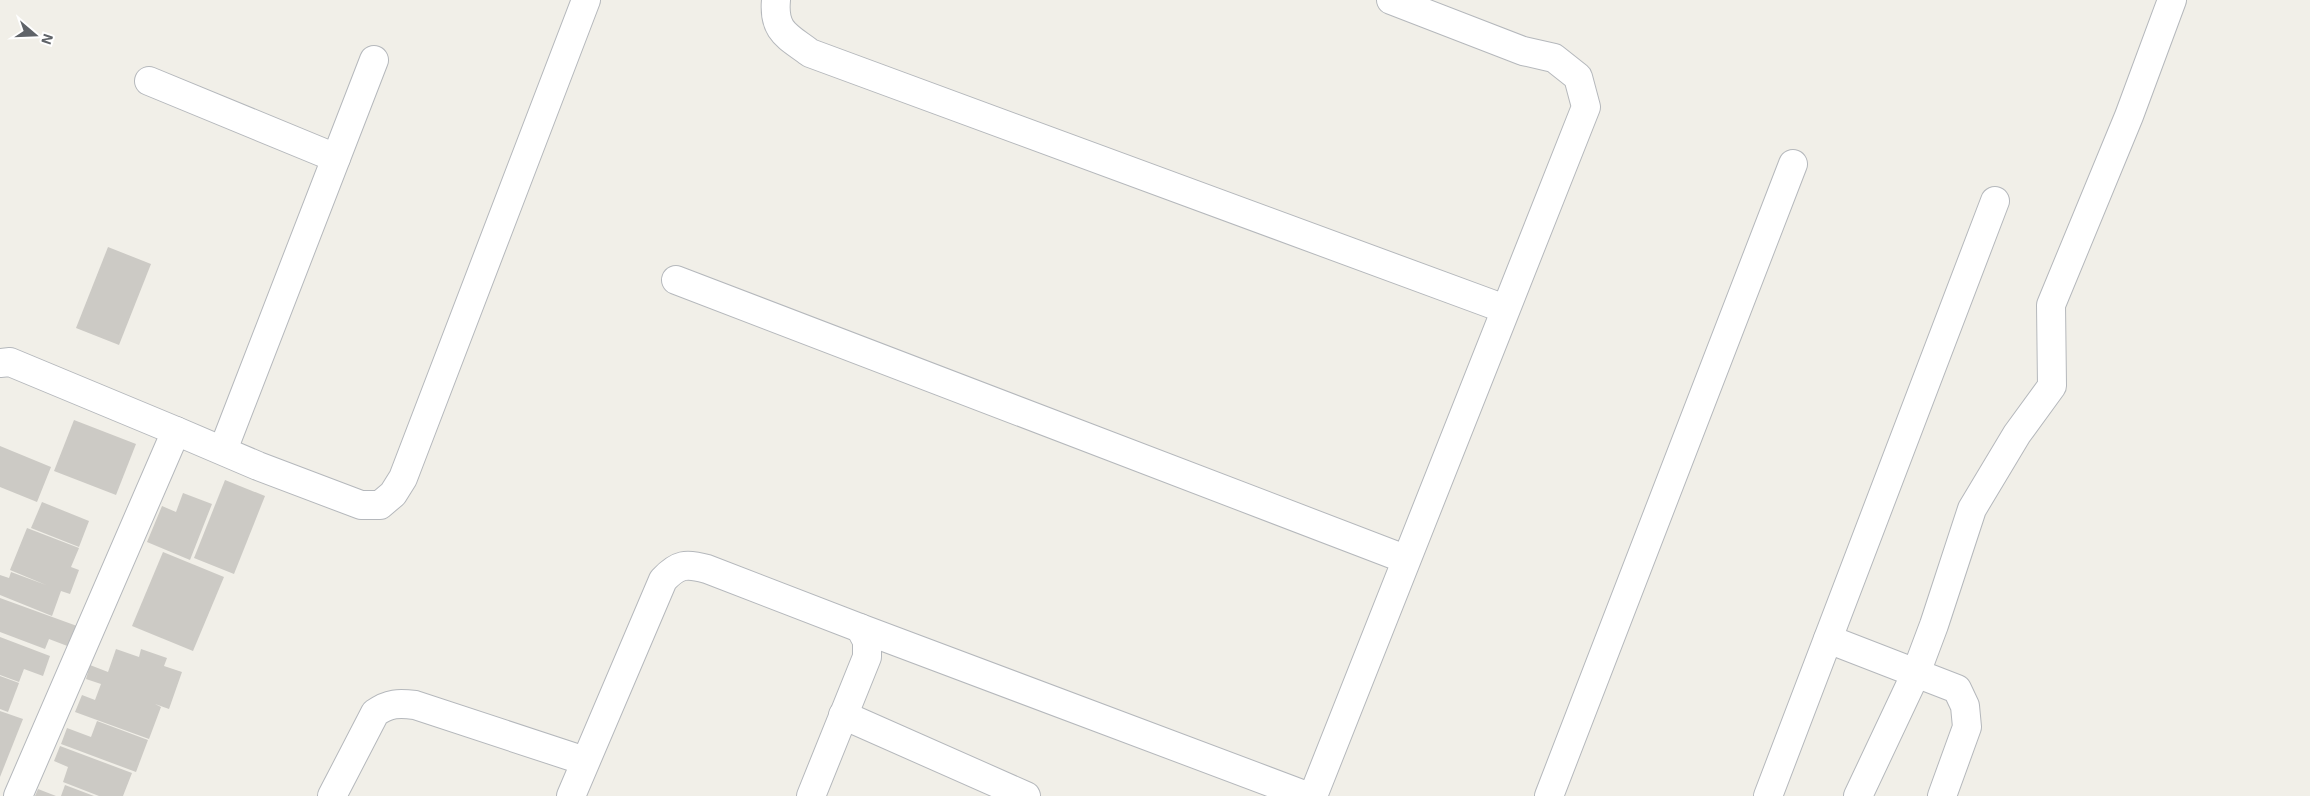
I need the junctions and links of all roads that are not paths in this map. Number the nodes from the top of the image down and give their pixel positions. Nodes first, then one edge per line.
1 (586, 0) edge
2 (776, 0) edge
3 (1391, 0) edge
4 (2172, 0) edge
5 (374, 60) dead end
6 (149, 81) dead end
7 (336, 158) junction
8 (1793, 164) dead end
9 (1996, 201) dead end
10 (676, 280) dead end
11 (1506, 309) junction
12 (0, 363) edge
13 (176, 431) junction
14 (222, 450) junction
15 (1405, 559) junction
16 (860, 628) junction
17 (1828, 638) junction
18 (1916, 673) junction
19 (843, 715) junction
20 (586, 761) junction
21 (18, 796) edge
22 (332, 796) edge
23 (571, 796) edge
24 (811, 796) edge
25 (1026, 796) edge
26 (1307, 796) edge
27 (1313, 796) edge
28 (1549, 796) edge
29 (1768, 796) edge
30 (1858, 796) edge
31 (1942, 796) edge

1 - 14 street
2 - 11 street
3 - 11 street
4 - 18 street
5 - 7 street
6 - 7 street
7 - 14 street
8 - 28 street
9 - 17 street
10 - 15 street
11 - 15 street
12 - 13 street
13 - 14 street
13 - 21 street
15 - 27 street
16 - 19 street
16 - 20 street
16 - 26 street
17 - 18 street
17 - 29 street
18 - 30 street
18 - 31 street
19 - 24 street
19 - 25 street
20 - 22 street
20 - 23 street

